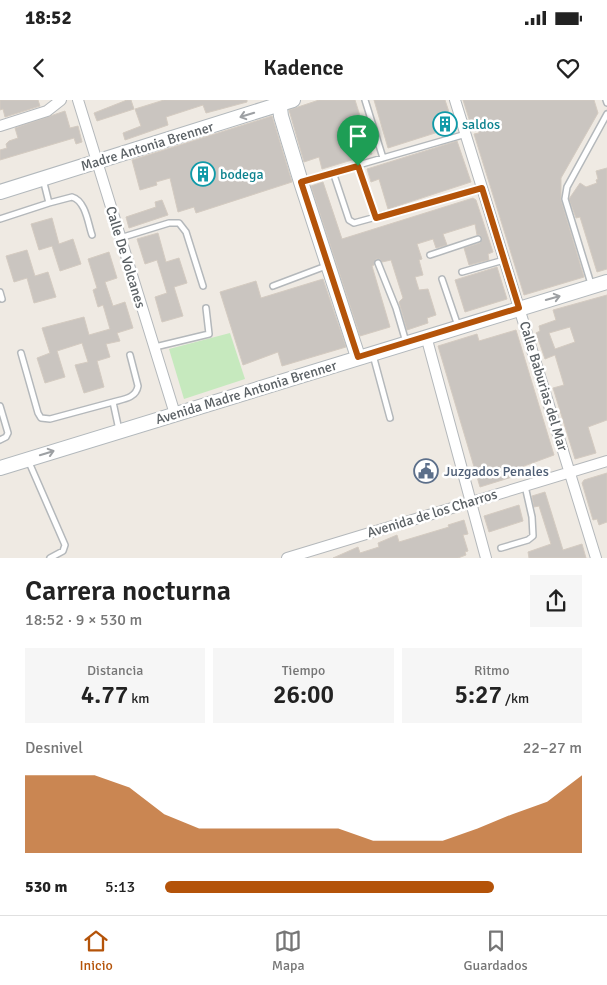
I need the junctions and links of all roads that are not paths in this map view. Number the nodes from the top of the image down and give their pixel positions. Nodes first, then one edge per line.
1 (60, 100) edge
2 (78, 100) edge
3 (365, 100) edge
4 (455, 100) edge
5 (279, 104) edge
6 (607, 114) edge
7 (0, 126) edge
8 (466, 134) junction
9 (383, 158) junction
10 (97, 162) junction
11 (358, 166) junction
12 (334, 172) junction
13 (43, 178) junction
14 (301, 182) junction
15 (482, 188) junction
16 (0, 192) edge
17 (49, 203) junction
18 (376, 218) junction
19 (0, 219) edge
20 (92, 235) dead end
21 (120, 238) junction
22 (478, 239) dead end
23 (430, 255) dead end
24 (504, 260) junction
25 (378, 263) dead end
26 (328, 265) junction
27 (462, 272) dead end
28 (442, 279) dead end
29 (607, 282) edge
30 (204, 286) dead end
31 (273, 286) dead end
32 (592, 286) junction
33 (0, 292) edge
34 (2, 299) dead end
35 (206, 308) dead end
36 (519, 308) junction
37 (458, 326) junction
38 (426, 336) junction
39 (406, 342) junction
40 (154, 347) junction
41 (21, 353) dead end
42 (373, 353) junction
43 (130, 356) dead end
44 (358, 357) junction
45 (113, 402) junction
46 (0, 406) edge
47 (175, 414) junction
48 (390, 418) dead end
49 (119, 431) junction
50 (0, 440) edge
51 (28, 459) junction
52 (607, 461) edge
53 (0, 468) edge
54 (570, 472) junction
55 (525, 486) junction
56 (469, 501) junction
57 (501, 548) dead end
58 (50, 558) edge
59 (287, 558) edge
60 (486, 558) edge
61 (596, 558) edge

1 - 7 street
2 - 10 street, Calle De Volcanes
3 - 9 lane
4 - 8 street, Calle Baburias del Mar
5 -> 10 street, Madre Antonia Brenner
5 - 14 street
6 - 32 lane
8 - 9 lane
8 - 15 street, Calle Baburias del Mar
9 - 11 lane
10 - 13 street, Madre Antonia Brenner
10 - 21 street, Calle De Volcanes
11 - 12 lane
11 - 18 lane
12 - 14 lane
12 - 18 lane
13 - 16 street, Madre Antonia Brenner
13 - 17 lane
14 - 26 street
15 - 18 lane
15 - 24 street, Calle Baburias del Mar
17 - 19 lane
17 - 20 lane
21 - 30 lane
21 - 40 street, Calle De Volcanes
22 - 23 lane
24 - 27 lane
24 - 36 street, Calle Baburias del Mar
25 - 39 lane
26 - 31 lane
26 - 44 street
28 - 37 lane
29 - 32 street, Avenida Madre Antonia Brenner
36 -> 32 street, Avenida Madre Antonia Brenner
33 - 34 lane
35 - 40 lane
36 - 37 street, Avenida Madre Antonia Brenner
36 - 54 street, Calle Baburias del Mar
37 - 38 street, Avenida Madre Antonia Brenner
38 - 39 street, Avenida Madre Antonia Brenner
38 - 56 street
39 - 42 street, Avenida Madre Antonia Brenner
40 - 47 street, Calle De Volcanes
41 - 45 lane
42 - 44 street, Avenida Madre Antonia Brenner
42 - 48 lane
43 - 45 lane
44 - 47 street, Avenida Madre Antonia Brenner
45 - 49 lane
46 - 50 lane
47 - 49 street, Avenida Madre Antonia Brenner
51 -> 49 street, Avenida Madre Antonia Brenner
51 - 53 street, Avenida Madre Antonia Brenner
51 - 58 lane
52 - 54 street, Avenida de los Charros
54 - 55 street, Avenida de los Charros
54 - 61 street, Calle Baburias del Mar
55 - 56 street, Avenida de los Charros
55 - 57 lane
56 - 59 street, Avenida de los Charros
56 - 60 street

